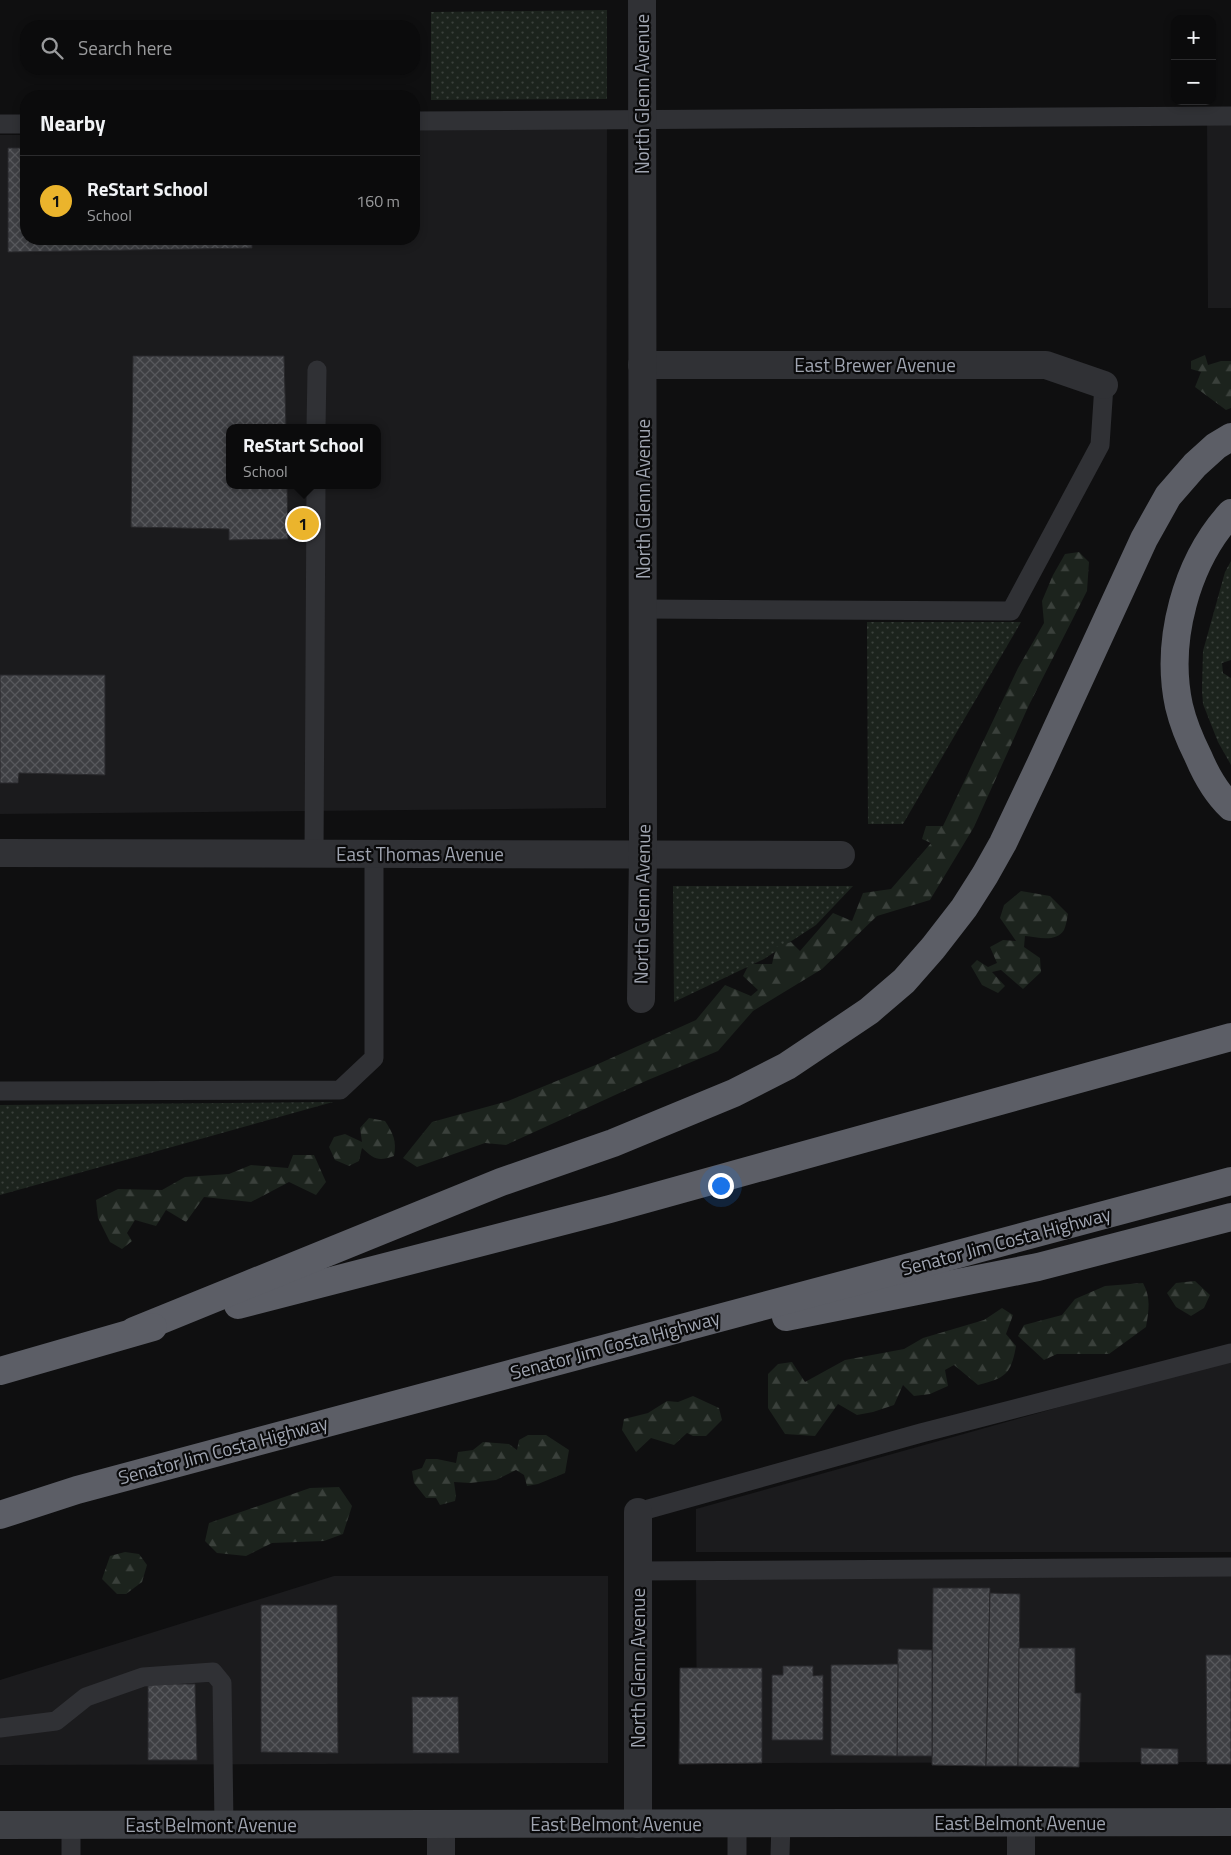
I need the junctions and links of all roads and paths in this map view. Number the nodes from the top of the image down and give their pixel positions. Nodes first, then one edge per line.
1 (642, 0) edge
2 (1231, 116) edge
3 (642, 120) junction
4 (420, 121) edge
5 (0, 124) edge
6 (20, 124) edge
7 (642, 365) junction
8 (317, 370) dead end
9 (1104, 385) joint
10 (316, 424) edge
11 (1231, 437) edge
12 (316, 489) edge
13 (1231, 514) edge
14 (643, 609) junction
15 (1231, 807) edge
16 (0, 854) edge
17 (314, 854) junction
18 (374, 854) junction
19 (643, 854) junction
20 (841, 855) dead end
21 (641, 999) dead end
22 (1231, 1037) edge
23 (0, 1091) edge
24 (1231, 1181) edge
25 (1231, 1217) edge
26 (134, 1331) junction
27 (1231, 1353) edge
28 (535, 1366) junction
29 (0, 1371) edge
30 (638, 1512) joint
31 (0, 1515) edge
32 (1231, 1567) edge
33 (638, 1571) junction
34 (0, 1728) edge
35 (1231, 1822) edge
36 (738, 1823) junction
37 (781, 1823) junction
38 (1021, 1823) junction
39 (441, 1824) junction
40 (638, 1824) junction
41 (0, 1825) edge
42 (71, 1825) junction
43 (224, 1825) junction
44 (71, 1855) edge
45 (441, 1855) edge
46 (737, 1855) edge
47 (780, 1855) edge
48 (1021, 1855) edge

1 - 3 street, North Glenn Avenue
2 - 3 lane
3 - 4 lane
3 - 7 street, North Glenn Avenue
5 - 6 lane
7 - 9 street, East Brewer Avenue
7 - 14 street, North Glenn Avenue
8 - 10 lane
9 - 14 lane
11 - 26 highway
12 - 17 lane
13 - 15 highway
14 - 19 street, North Glenn Avenue
16 - 17 street, East Thomas Avenue
17 - 18 street, East Thomas Avenue
18 - 19 street, East Thomas Avenue
18 - 23 lane
19 - 20 street, East Thomas Avenue
19 - 21 street, North Glenn Avenue
22 - 26 highway
24 - 28 highway, Senator Jim Costa Highway
25 - 28 highway
26 - 29 highway
27 - 30 lane
28 - 31 highway, Senator Jim Costa Highway
30 - 33 street, North Glenn Avenue
32 - 33 lane
33 - 40 street, North Glenn Avenue
34 - 43 lane
35 - 38 main road, East Belmont Avenue
36 - 37 main road, East Belmont Avenue
36 - 40 main road, East Belmont Avenue
36 - 46 lane
37 - 38 main road, East Belmont Avenue
37 - 47 lane
38 - 48 street
39 - 40 main road, East Belmont Avenue
39 - 43 main road, East Belmont Avenue
39 - 45 street
41 - 42 main road, East Belmont Avenue
42 - 43 main road, East Belmont Avenue
42 - 44 lane

